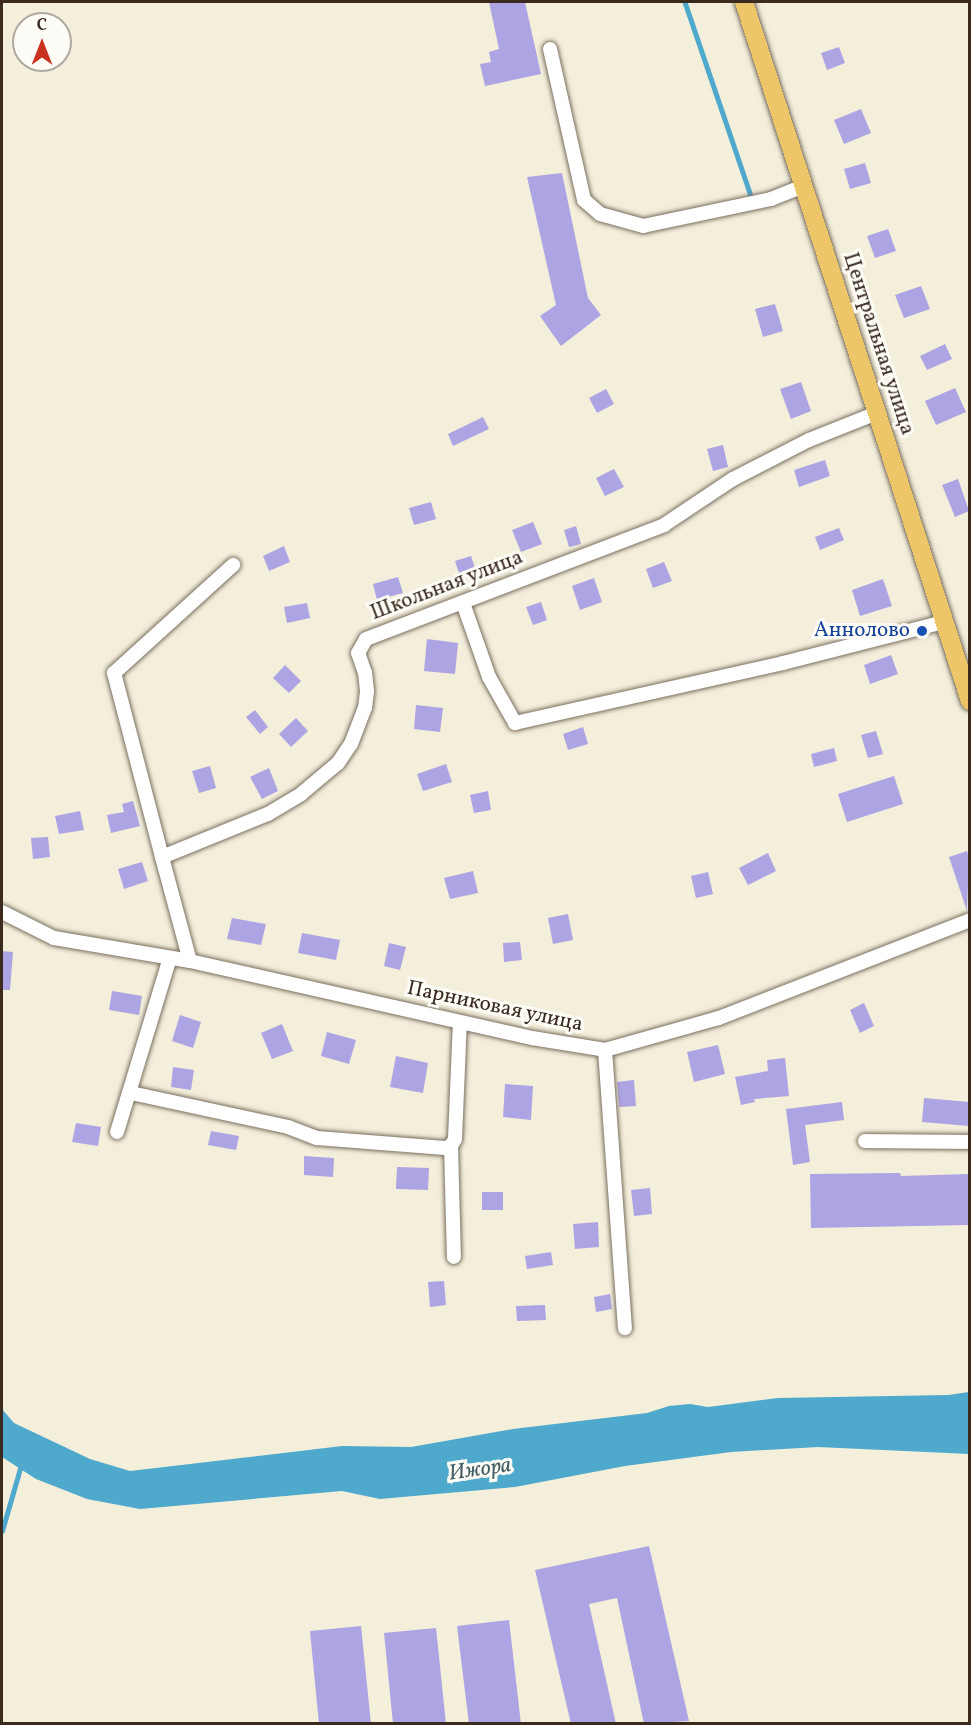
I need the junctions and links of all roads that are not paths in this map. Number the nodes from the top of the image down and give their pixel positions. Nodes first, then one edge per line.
1 (744, 2) edge
2 (550, 49) dead end
3 (803, 186) junction
4 (877, 413) junction
5 (233, 565) dead end
6 (463, 603) junction
7 (944, 622) junction
8 (969, 701) edge
9 (162, 857) junction
10 (2, 912) edge
11 (969, 920) edge
12 (170, 958) junction
13 (190, 961) junction
14 (460, 1022) junction
15 (605, 1050) junction
16 (131, 1093) junction
17 (117, 1132) dead end
18 (865, 1142) dead end
19 (969, 1142) edge
20 (452, 1146) junction
21 (454, 1257) dead end
22 (625, 1328) dead end

1 - 3 main road, Центральная улица
2 - 3 street
3 - 4 main road, Центральная улица
4 - 6 street, Школьная улица
4 - 7 main road, Центральная улица
5 - 9 street
6 - 7 street
6 - 9 street, Школьная улица
7 - 8 main road, Центральная улица
9 - 13 street
10 - 12 street, Парниковая улица
11 - 15 street, Парниковая улица
12 - 13 street, Парниковая улица
12 - 16 street
13 - 14 street, Парниковая улица
14 - 15 street, Парниковая улица
14 - 20 street
15 - 22 street
16 - 17 street
16 - 20 street
18 - 19 street
20 - 21 street

